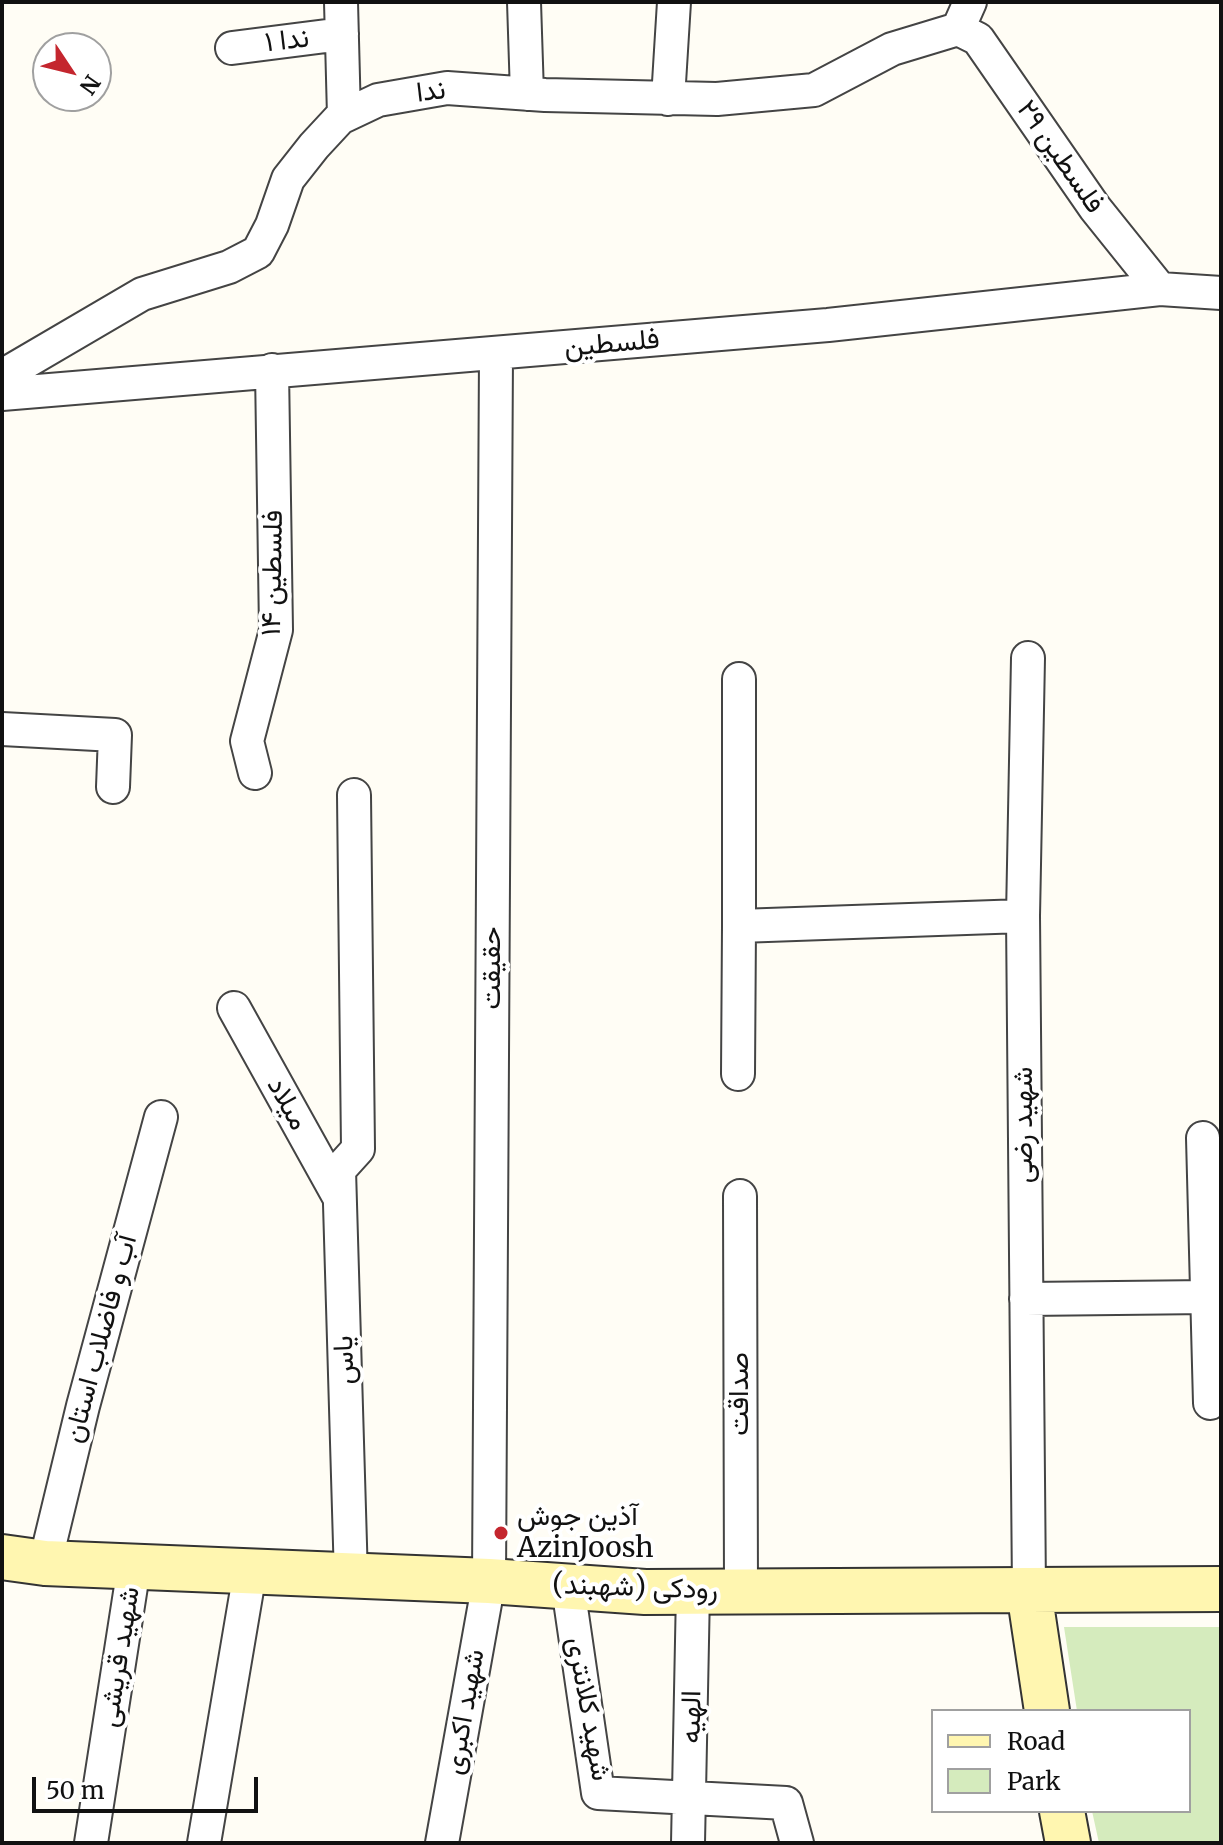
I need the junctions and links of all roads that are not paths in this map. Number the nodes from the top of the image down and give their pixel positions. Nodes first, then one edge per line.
1 (341, 2) edge
2 (524, 2) edge
3 (674, 2) edge
4 (964, 16) edge
5 (342, 34) junction
6 (232, 48) dead end
7 (527, 94) junction
8 (668, 99) junction
9 (344, 116) junction
10 (1160, 289) junction
11 (1221, 293) edge
12 (496, 355) junction
13 (272, 370) junction
14 (2, 376) edge
15 (2, 394) edge
16 (1028, 658) dead end
17 (739, 679) dead end
18 (2, 729) edge
19 (255, 773) dead end
20 (113, 787) dead end
21 (354, 795) dead end
22 (1023, 916) junction
23 (739, 926) junction
24 (234, 1008) dead end
25 (738, 1074) dead end
26 (161, 1117) dead end
27 (1203, 1138) dead end
28 (740, 1196) dead end
29 (340, 1200) junction
30 (1208, 1297) junction
31 (1026, 1299) junction
32 (1210, 1403) dead end
33 (2, 1557) edge
34 (45, 1563) junction
35 (134, 1567) junction
36 (250, 1572) junction
37 (351, 1578) junction
38 (489, 1581) junction
39 (568, 1587) junction
40 (1221, 1589) edge
41 (693, 1591) junction
42 (741, 1591) junction
43 (1029, 1591) junction
44 (1047, 1709) edge
45 (690, 1798) junction
46 (1062, 1813) edge
47 (91, 1843) edge
48 (204, 1843) edge
49 (442, 1843) edge
50 (688, 1843) edge
51 (797, 1843) edge
52 (1068, 1843) edge

1 - 5 street
2 - 7 street
3 - 8 street
4 - 8 street, ندا
4 - 10 street, فلسطین ۲۹
5 - 6 street, ندا ۱
5 - 9 street
7 - 8 street, ندا
7 - 9 street, ندا
9 - 14 street, ندا
10 - 11 street, فلسطین
10 - 12 street, فلسطین
12 - 13 street, فلسطین
12 - 38 street, حقیقت
13 - 15 street, فلسطین
13 - 19 street, فلسطین ۱۴
16 - 22 street, شهید رضی
17 - 23 street
18 - 20 street
21 - 29 street, یاس
22 - 23 street
22 - 31 street, شهید رضی
23 - 25 street
24 - 29 street, میلاد
26 - 34 street, آب و فاضلاب استان
27 - 30 street
28 - 42 street, صداقت
29 - 37 street, یاس
30 - 31 street
30 - 32 street
31 - 43 street, شهید رضی
33 - 34 main road, رودکی (شهبند)
34 - 35 main road, رودکی (شهبند)
35 - 36 main road, رودکی (شهبند)
35 - 47 street, شهید قریشی
36 - 37 main road, رودکی (شهبند)
36 - 48 street
37 - 38 main road, رودکی (شهبند)
38 - 39 main road, رودکی (شهبند)
38 - 49 street, شهید اکبری
39 - 41 main road, رودکی (شهبند)
39 - 45 street, شهید کلانتری
40 - 43 main road, رودکی (شهبند)
41 - 42 main road, رودکی (شهبند)
41 - 45 street, الهیه
42 - 43 main road, رودکی (شهبند)
43 - 44 main road
45 - 50 street, الهیه
45 - 51 street, شهید کلانتری
46 - 52 main road

